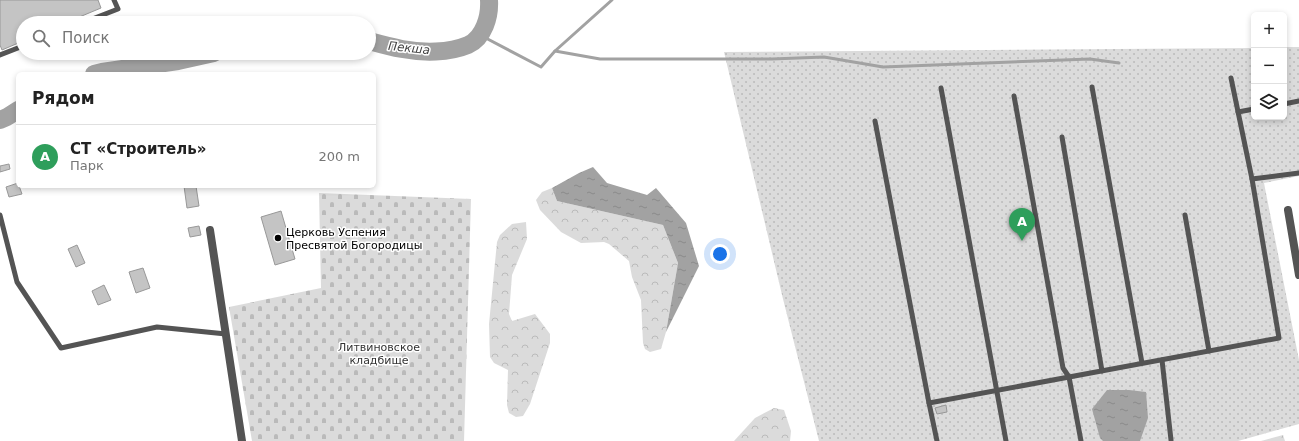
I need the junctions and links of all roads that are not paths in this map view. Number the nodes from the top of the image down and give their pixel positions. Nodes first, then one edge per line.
1 (114, 0) edge
2 (100, 16) edge
3 (16, 49) edge
4 (0, 55) edge
5 (1231, 78) dead end
6 (1092, 87) dead end
7 (942, 88) dead end
8 (1014, 96) dead end
9 (1299, 101) edge
10 (1287, 103) edge
11 (1251, 110) edge
12 (1238, 112) junction
13 (875, 121) dead end
14 (1062, 137) dead end
15 (1299, 173) edge
16 (1252, 179) junction
17 (1288, 210) dead end
18 (1185, 215) dead end
19 (0, 216) edge
20 (210, 230) dead end
21 (1299, 275) edge
22 (226, 334) junction
23 (1209, 351) junction
24 (1162, 360) junction
25 (1142, 363) junction
26 (1102, 371) junction
27 (1069, 377) junction
28 (996, 390) junction
29 (929, 403) junction
30 (1171, 440) dead end
31 (242, 441) edge
32 (937, 441) edge
33 (1006, 441) edge
34 (1081, 441) edge

1 - 2 lane
3 - 4 lane
5 - 12 lane
6 - 25 lane
7 - 28 lane
8 - 27 lane
9 - 10 lane
11 - 12 lane
12 - 16 lane
13 - 29 lane
14 - 26 lane
15 - 16 lane
16 - 23 lane
17 - 21 street
18 - 23 lane
19 - 22 lane
20 - 22 street
22 - 31 street
23 - 24 lane
24 - 25 lane
24 - 30 lane
25 - 26 lane
26 - 27 lane
27 - 28 lane
27 - 34 lane
28 - 29 lane
28 - 33 lane
29 - 32 lane

